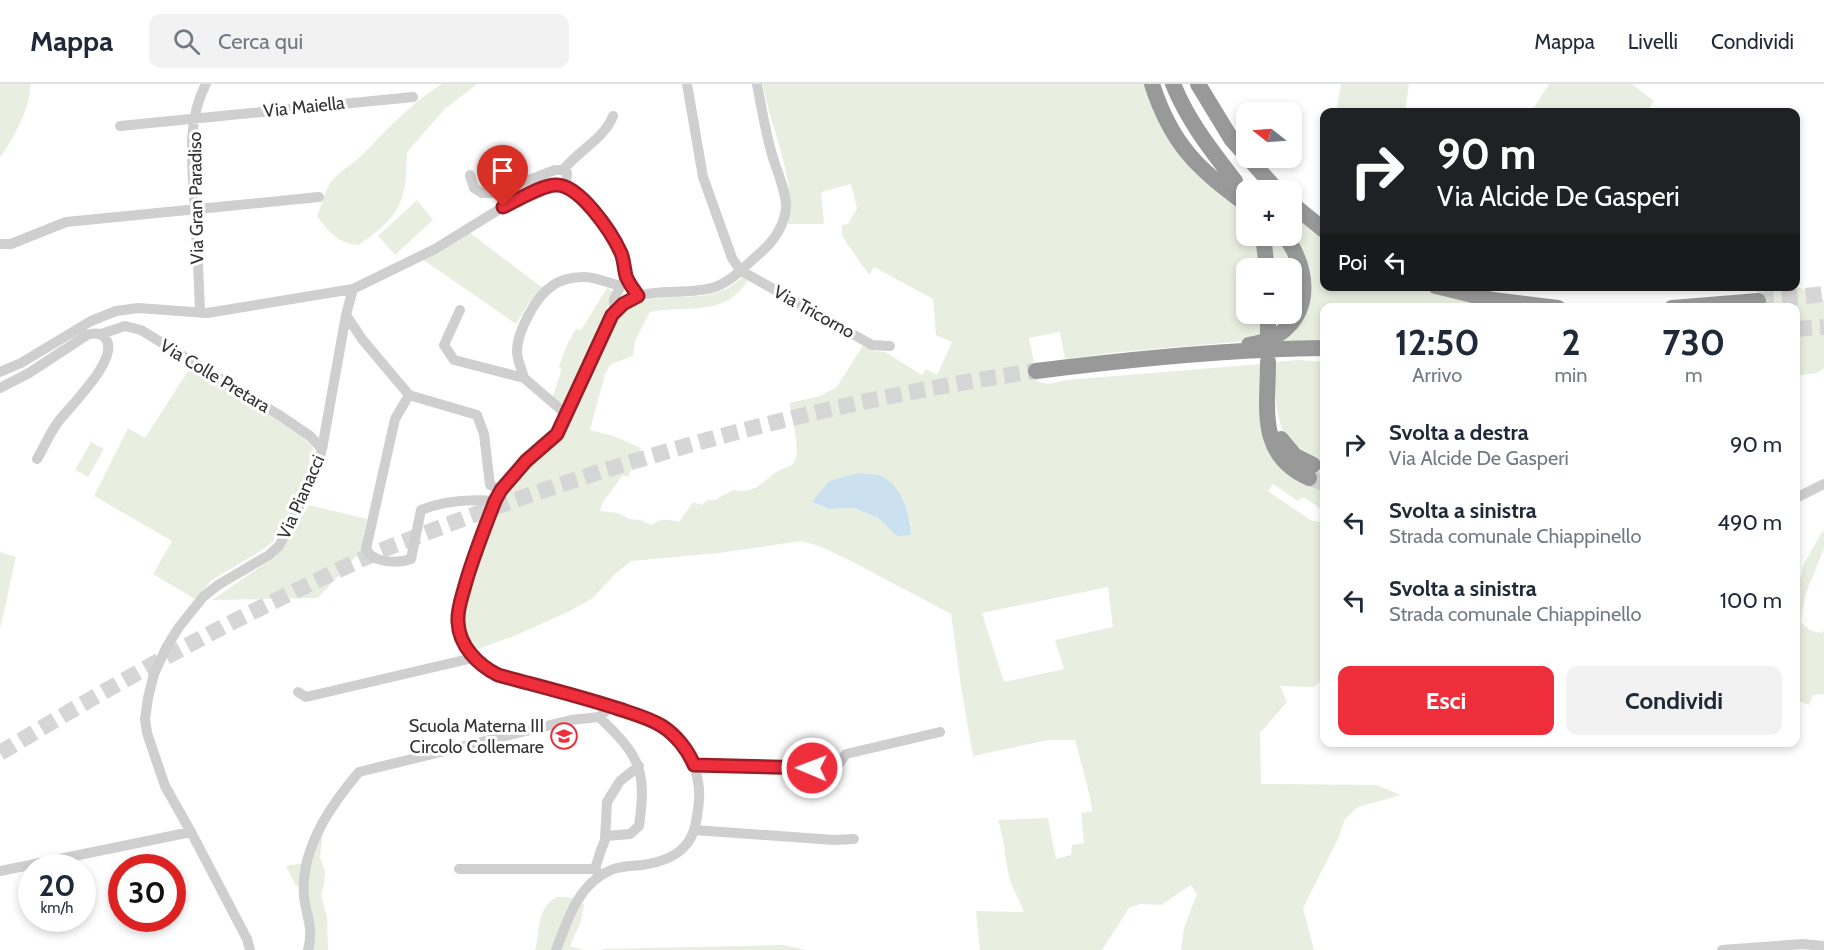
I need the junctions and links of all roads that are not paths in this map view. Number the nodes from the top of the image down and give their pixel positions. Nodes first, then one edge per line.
1 (206, 84) edge
2 (687, 84) edge
3 (757, 84) edge
4 (1152, 84) edge
5 (1173, 84) edge
6 (1198, 84) edge
7 (413, 97) dead end
8 (614, 116) dead end
9 (195, 118) junction
10 (120, 126) dead end
11 (563, 170) junction
12 (470, 175) dead end
13 (1268, 180) edge
14 (566, 186) junction
15 (1234, 187) junction
16 (1236, 190) edge
17 (319, 197) dead end
18 (195, 210) junction
19 (1302, 212) edge
20 (1320, 227) edge
21 (0, 244) edge
22 (1291, 246) edge
23 (740, 270) junction
24 (623, 281) junction
25 (353, 289) junction
26 (1456, 291) edge
27 (638, 296) junction
28 (1758, 301) tunnel mouth
29 (1517, 303) edge
30 (1733, 303) edge
31 (460, 310) dead end
32 (614, 312) junction
33 (200, 313) junction
34 (346, 315) junction
35 (1268, 324) edge
36 (101, 334) junction
37 (1268, 334) dead end
38 (1320, 344) edge
39 (890, 346) dead end
40 (1297, 348) junction
41 (1320, 348) edge
42 (1243, 352) junction
43 (1190, 355) junction
44 (1320, 358) edge
45 (1268, 362) dead end
46 (1036, 371) tunnel mouth
47 (0, 372) edge
48 (524, 378) junction
49 (0, 388) edge
50 (409, 395) junction
51 (566, 414) junction
52 (322, 449) junction
53 (38, 459) dead end
54 (1311, 472) tunnel mouth
55 (1824, 484) edge
56 (501, 490) junction
57 (1800, 496) edge
58 (495, 501) junction
59 (473, 658) junction
60 (298, 692) dead end
61 (610, 706) junction
62 (599, 717) junction
63 (940, 732) dead end
64 (694, 765) junction
65 (639, 766) junction
66 (694, 830) junction
67 (191, 831) junction
68 (606, 836) junction
69 (854, 839) dead end
70 (459, 869) dead end
71 (0, 871) edge
72 (598, 873) junction
73 (1824, 946) edge
74 (250, 950) edge
75 (308, 950) edge
76 (556, 950) edge
77 (1722, 950) edge

1 - 9 street, Via Gran Paradiso
2 - 23 street
3 - 23 street
4 - 15 highway
5 - 15 highway
6 - 13 highway
7 - 9 street, Via Maiella
8 - 11 street
9 - 10 street, Via Maiella
9 - 18 street, Via Gran Paradiso
11 - 12 street
11 - 14 street
14 - 24 street
14 - 25 street
15 - 16 highway
17 - 18 street
18 - 21 street
18 - 33 street, Via Gran Paradiso
19 - 20 highway
22 - 43 highway
23 - 27 street
23 - 39 street, Via Tricorno
24 - 27 street
24 - 32 street
24 - 48 street
25 - 33 street
25 - 34 street, Via Pianacci
26 - 29 highway
27 - 32 street
28 - 30 highway
31 - 48 street
32 - 51 street
33 - 47 street
34 - 50 street
34 - 52 street, Via Pianacci
35 - 37 highway
36 - 49 street, Via Colle Pretara
36 - 52 street, Via Colle Pretara
36 - 53 street
38 - 40 highway
40 - 41 highway
40 - 42 highway
42 - 43 highway
42 - 44 highway
43 - 46 highway
45 - 54 highway
48 - 51 street
50 - 56 street
50 - 58 street
51 - 56 street
52 - 67 street, Via Pianacci
55 - 57 street
56 - 58 street
58 - 59 street
59 - 60 street
59 - 61 street
61 - 62 street
61 - 64 street
62 - 65 street
62 - 75 street
63 - 64 street
64 - 66 street
65 - 68 street
65 - 68 street
66 - 69 street
66 - 72 street
67 - 71 street
67 - 74 street, Via Pianacci
68 - 72 street
70 - 72 street
72 - 76 street
73 - 77 street

